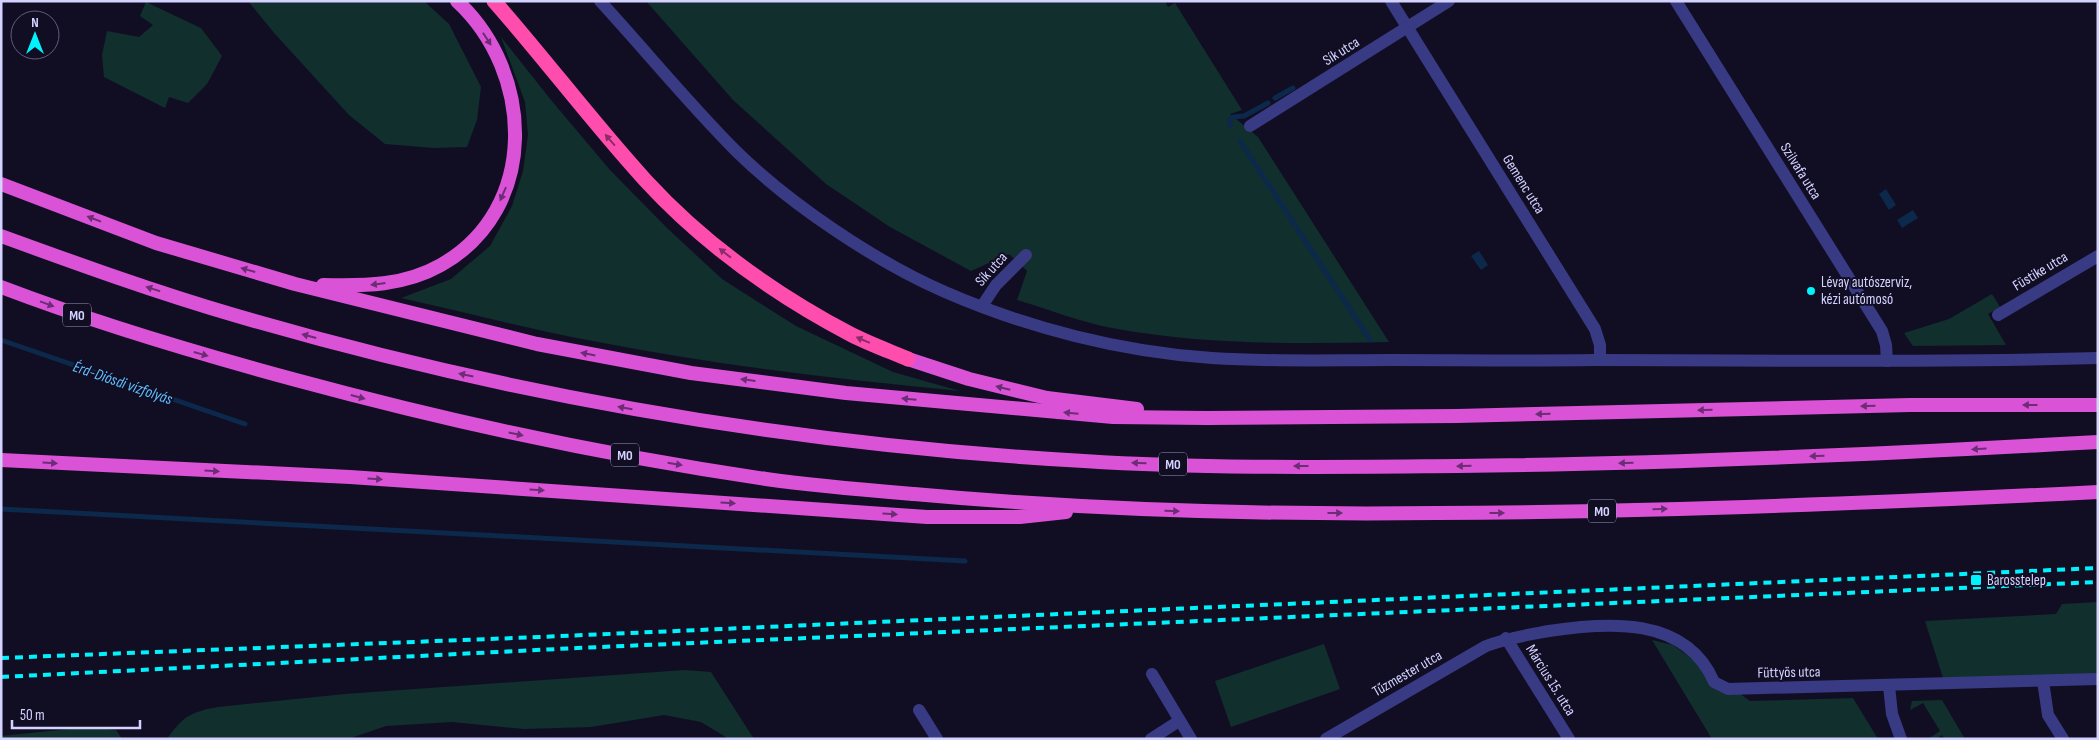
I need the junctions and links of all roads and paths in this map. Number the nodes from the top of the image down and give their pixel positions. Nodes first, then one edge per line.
1 (457, 1) edge
2 (494, 1) edge
3 (600, 1) edge
4 (1392, 1) edge
5 (1449, 1) edge
6 (1676, 1) edge
7 (1408, 28) junction
8 (1250, 126) dead end
9 (1, 184) edge
10 (1, 236) edge
11 (1026, 256) dead end
12 (2098, 256) edge
13 (295, 284) junction
14 (1, 287) edge
15 (982, 306) junction
16 (1998, 315) dead end
17 (2098, 358) edge
18 (908, 359) joint
19 (1600, 360) junction
20 (1887, 361) junction
21 (2098, 405) edge
22 (1207, 418) junction
23 (2098, 442) edge
24 (1, 460) edge
25 (2098, 492) edge
26 (1106, 508) junction
27 (1506, 638) junction
28 (1152, 674) dead end
29 (2098, 679) edge
30 (2043, 681) junction
31 (1889, 686) junction
32 (919, 710) dead end
33 (1179, 722) junction
34 (937, 739) edge
35 (1151, 739) edge
36 (1191, 739) edge
37 (1326, 739) edge
38 (1568, 739) edge
39 (1901, 739) edge
40 (2063, 739) edge

1 -> 13 highway
18 -> 2 highway
3 - 15 street
4 - 7 street, Gemenc utca
5 - 7 street, Sík utca
6 - 20 street, Szilvafa utca
7 - 8 street, Sík utca
7 - 19 street, Gemenc utca
13 -> 9 highway
23 -> 10 highway, M0
11 - 15 street, Sík utca
12 - 16 street, Füstike utca
22 -> 13 highway
14 -> 26 highway, M0
15 - 19 street
17 - 20 street
22 -> 18 highway
19 - 20 street
21 -> 22 highway
24 -> 26 highway
26 -> 25 highway, M0
27 - 31 street, Füttyös utca
27 - 37 street, Tűzmester utca
27 - 38 street, Március 15. utca
28 - 33 street
29 - 30 street, Füttyös utca
30 - 31 street, Füttyös utca
30 - 40 street
31 - 39 street
32 - 34 street
33 - 35 street
33 - 36 street

